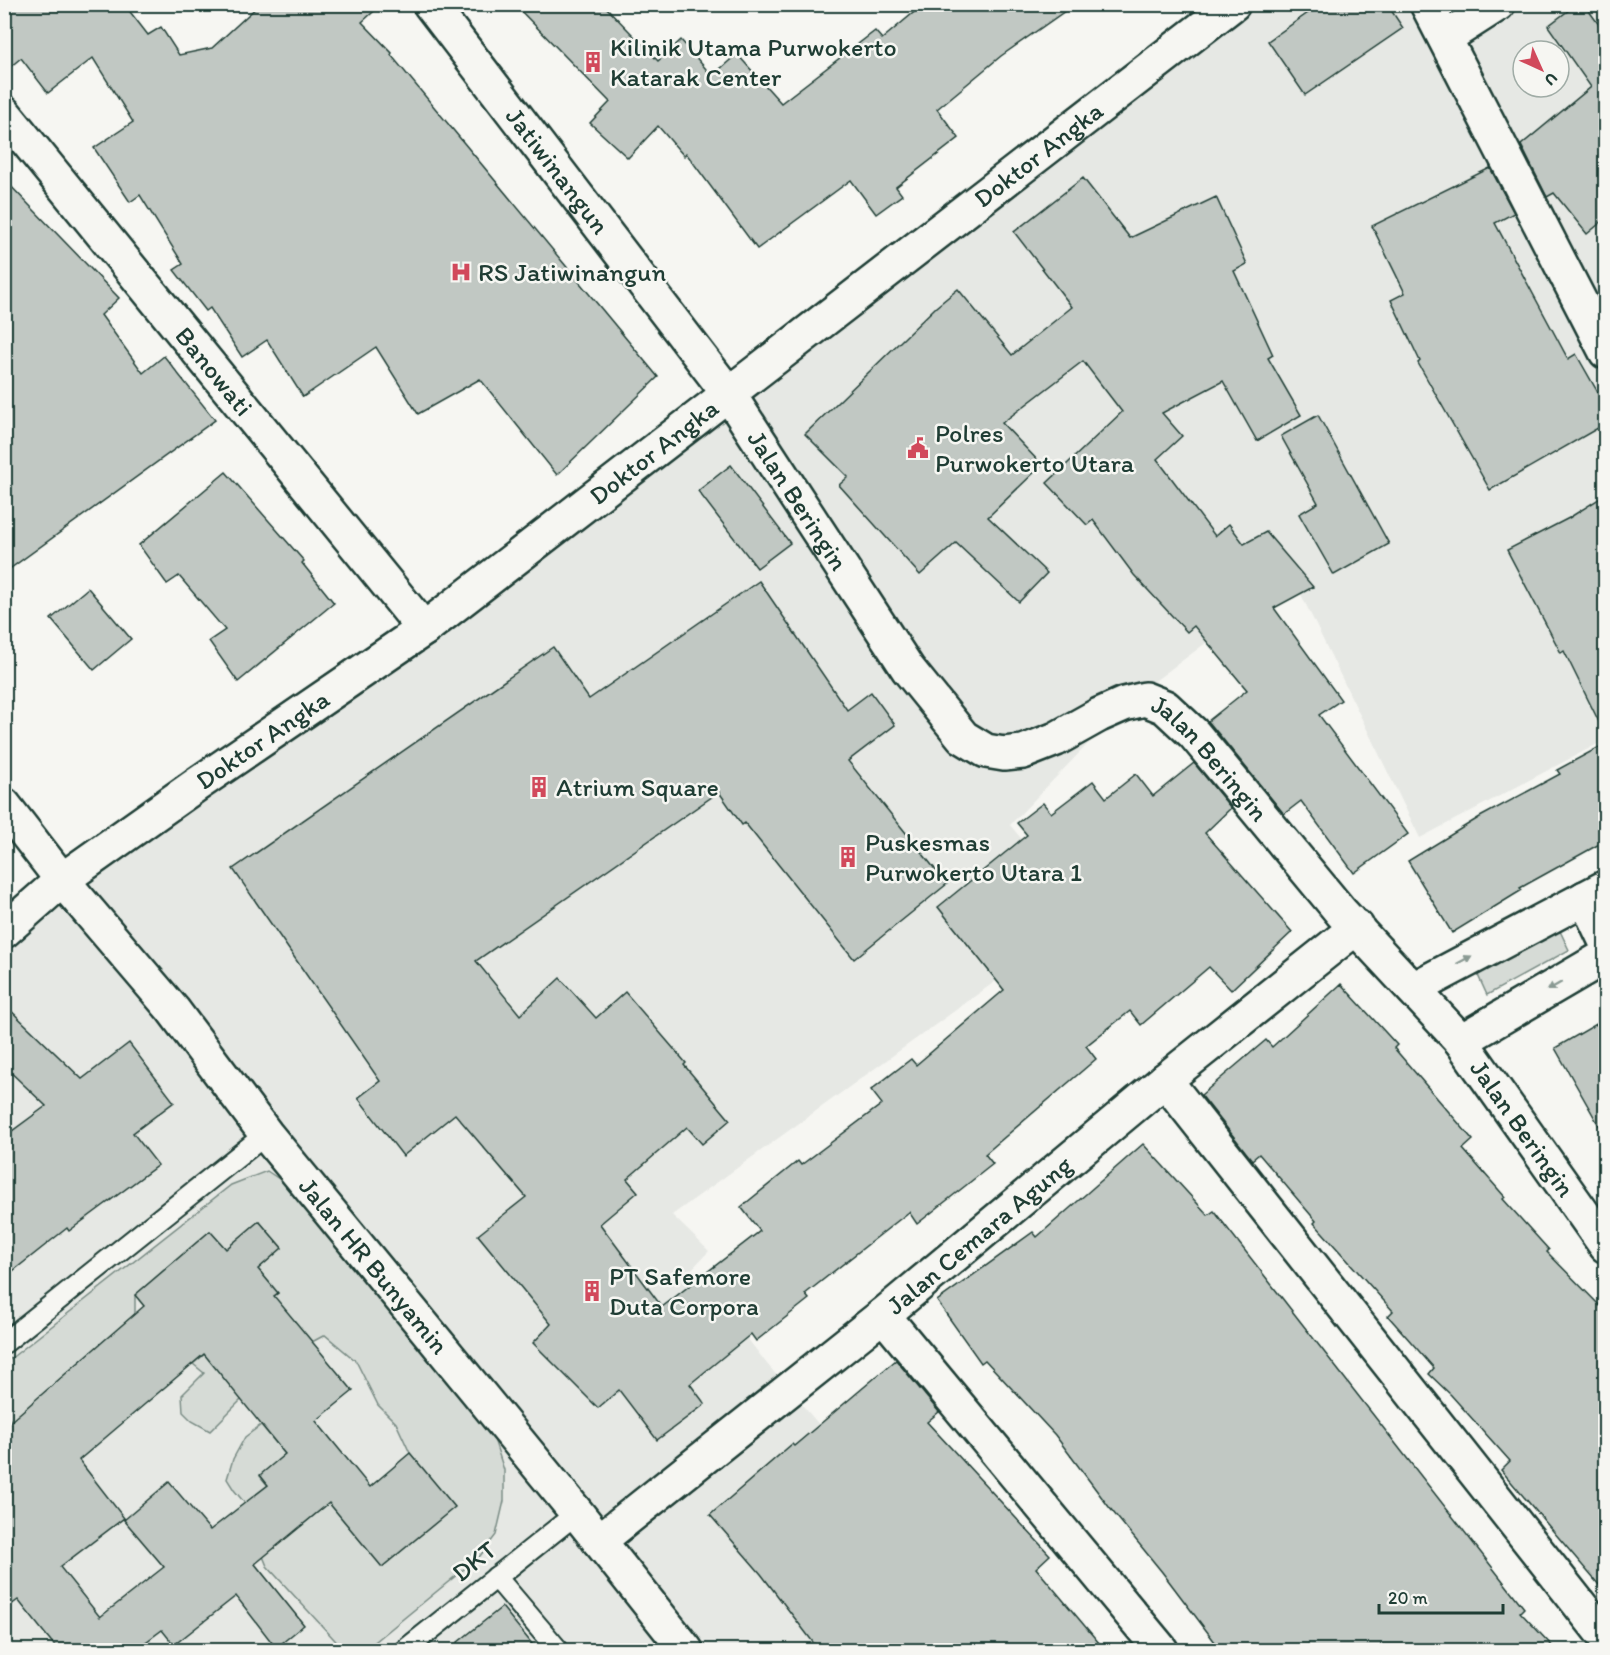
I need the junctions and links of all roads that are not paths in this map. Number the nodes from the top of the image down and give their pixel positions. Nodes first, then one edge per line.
1 (430, 4) edge
2 (1233, 4) edge
3 (1427, 4) edge
4 (1498, 4) edge
5 (1445, 38) junction
6 (4, 113) edge
7 (1605, 352) edge
8 (728, 393) junction
9 (424, 629) junction
10 (4, 805) edge
11 (62, 880) junction
12 (1595, 893) edge
13 (1358, 927) junction
14 (4, 931) edge
15 (1605, 942) edge
16 (1605, 956) edge
17 (1413, 989) junction
18 (1461, 1041) junction
19 (1165, 1080) junction
20 (266, 1134) junction
21 (1605, 1246) edge
22 (883, 1315) junction
23 (4, 1342) edge
24 (577, 1513) junction
25 (599, 1541) junction
26 (496, 1578) junction
27 (1605, 1638) edge
28 (405, 1650) edge
29 (558, 1650) edge
30 (686, 1650) edge
31 (1161, 1650) edge

1 - 8 street, Jatiwinangun
2 - 8 street, Doktor Angka
3 - 5 street
4 - 5 street
5 - 7 street
6 - 9 street, Banowati
8 - 9 street, Doktor Angka
8 - 13 street, Jalan Beringin
9 - 11 street, Doktor Angka
10 - 11 street, Jalan HR Bunyamin
11 - 14 street, Doktor Angka
11 - 20 street, Jalan HR Bunyamin
12 - 15 street
17 -> 12 street
13 - 17 street, Jalan Beringin
13 - 19 street, Jalan Cemara Agung
16 -> 18 street
17 - 18 street, Jalan Beringin
18 - 21 street, Jalan Beringin
19 - 22 street, Jalan Cemara Agung
19 - 27 street
20 - 23 lane
20 - 24 street, Jalan HR Bunyamin
22 - 25 street, Jalan Cemara Agung
22 - 31 street
24 - 25 street, Jalan HR Bunyamin
24 - 26 lane, DKT
25 - 30 street, Jalan HR Bunyamin
26 - 28 lane, DKT
26 - 29 lane

